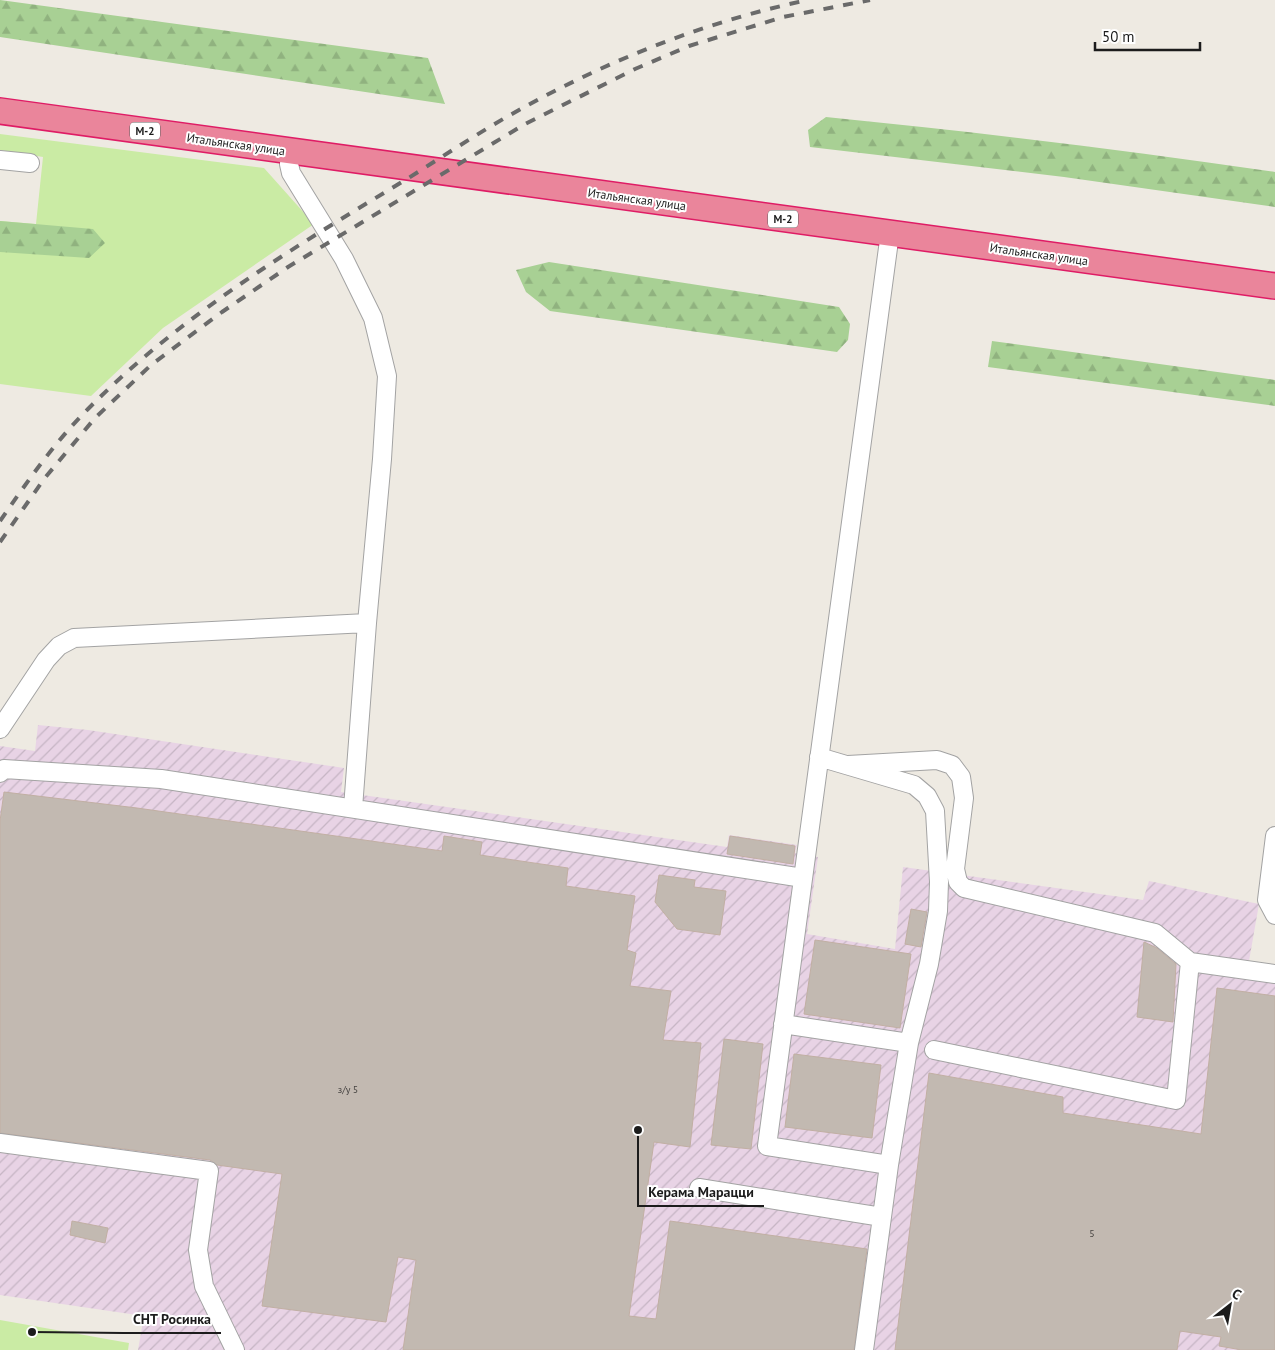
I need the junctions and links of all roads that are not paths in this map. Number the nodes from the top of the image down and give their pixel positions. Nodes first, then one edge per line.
1 (0, 111) edge
2 (290, 152) junction
3 (0, 160) edge
4 (30, 163) dead end
5 (890, 233) junction
6 (1275, 286) edge
7 (367, 623) junction
8 (0, 729) edge
9 (819, 757) junction
10 (848, 765) junction
11 (0, 773) edge
12 (353, 808) junction
13 (1275, 836) edge
14 (803, 878) junction
15 (1275, 915) edge
16 (1190, 962) junction
17 (1275, 974) edge
18 (783, 1024) junction
19 (909, 1043) junction
20 (934, 1050) dead end
21 (0, 1143) edge
22 (890, 1164) junction
23 (699, 1188) dead end
24 (882, 1217) junction
25 (235, 1350) edge
26 (864, 1350) edge

1 - 2 highway, Итальянская улица / М-2
2 - 5 highway, Итальянская улица / М-2
2 - 7 street
3 - 4 street
5 - 6 highway, Итальянская улица / М-2
5 - 9 street
7 - 8 street
7 - 12 street
9 - 10 street
9 - 14 street
10 - 16 street
10 - 19 street
11 - 12 street
12 - 14 street
13 - 15 street
14 - 18 street
16 - 17 street
16 - 20 street
18 - 19 street
18 - 22 street
19 - 22 street
21 - 25 street
22 - 24 street
23 - 24 street
24 - 26 street

